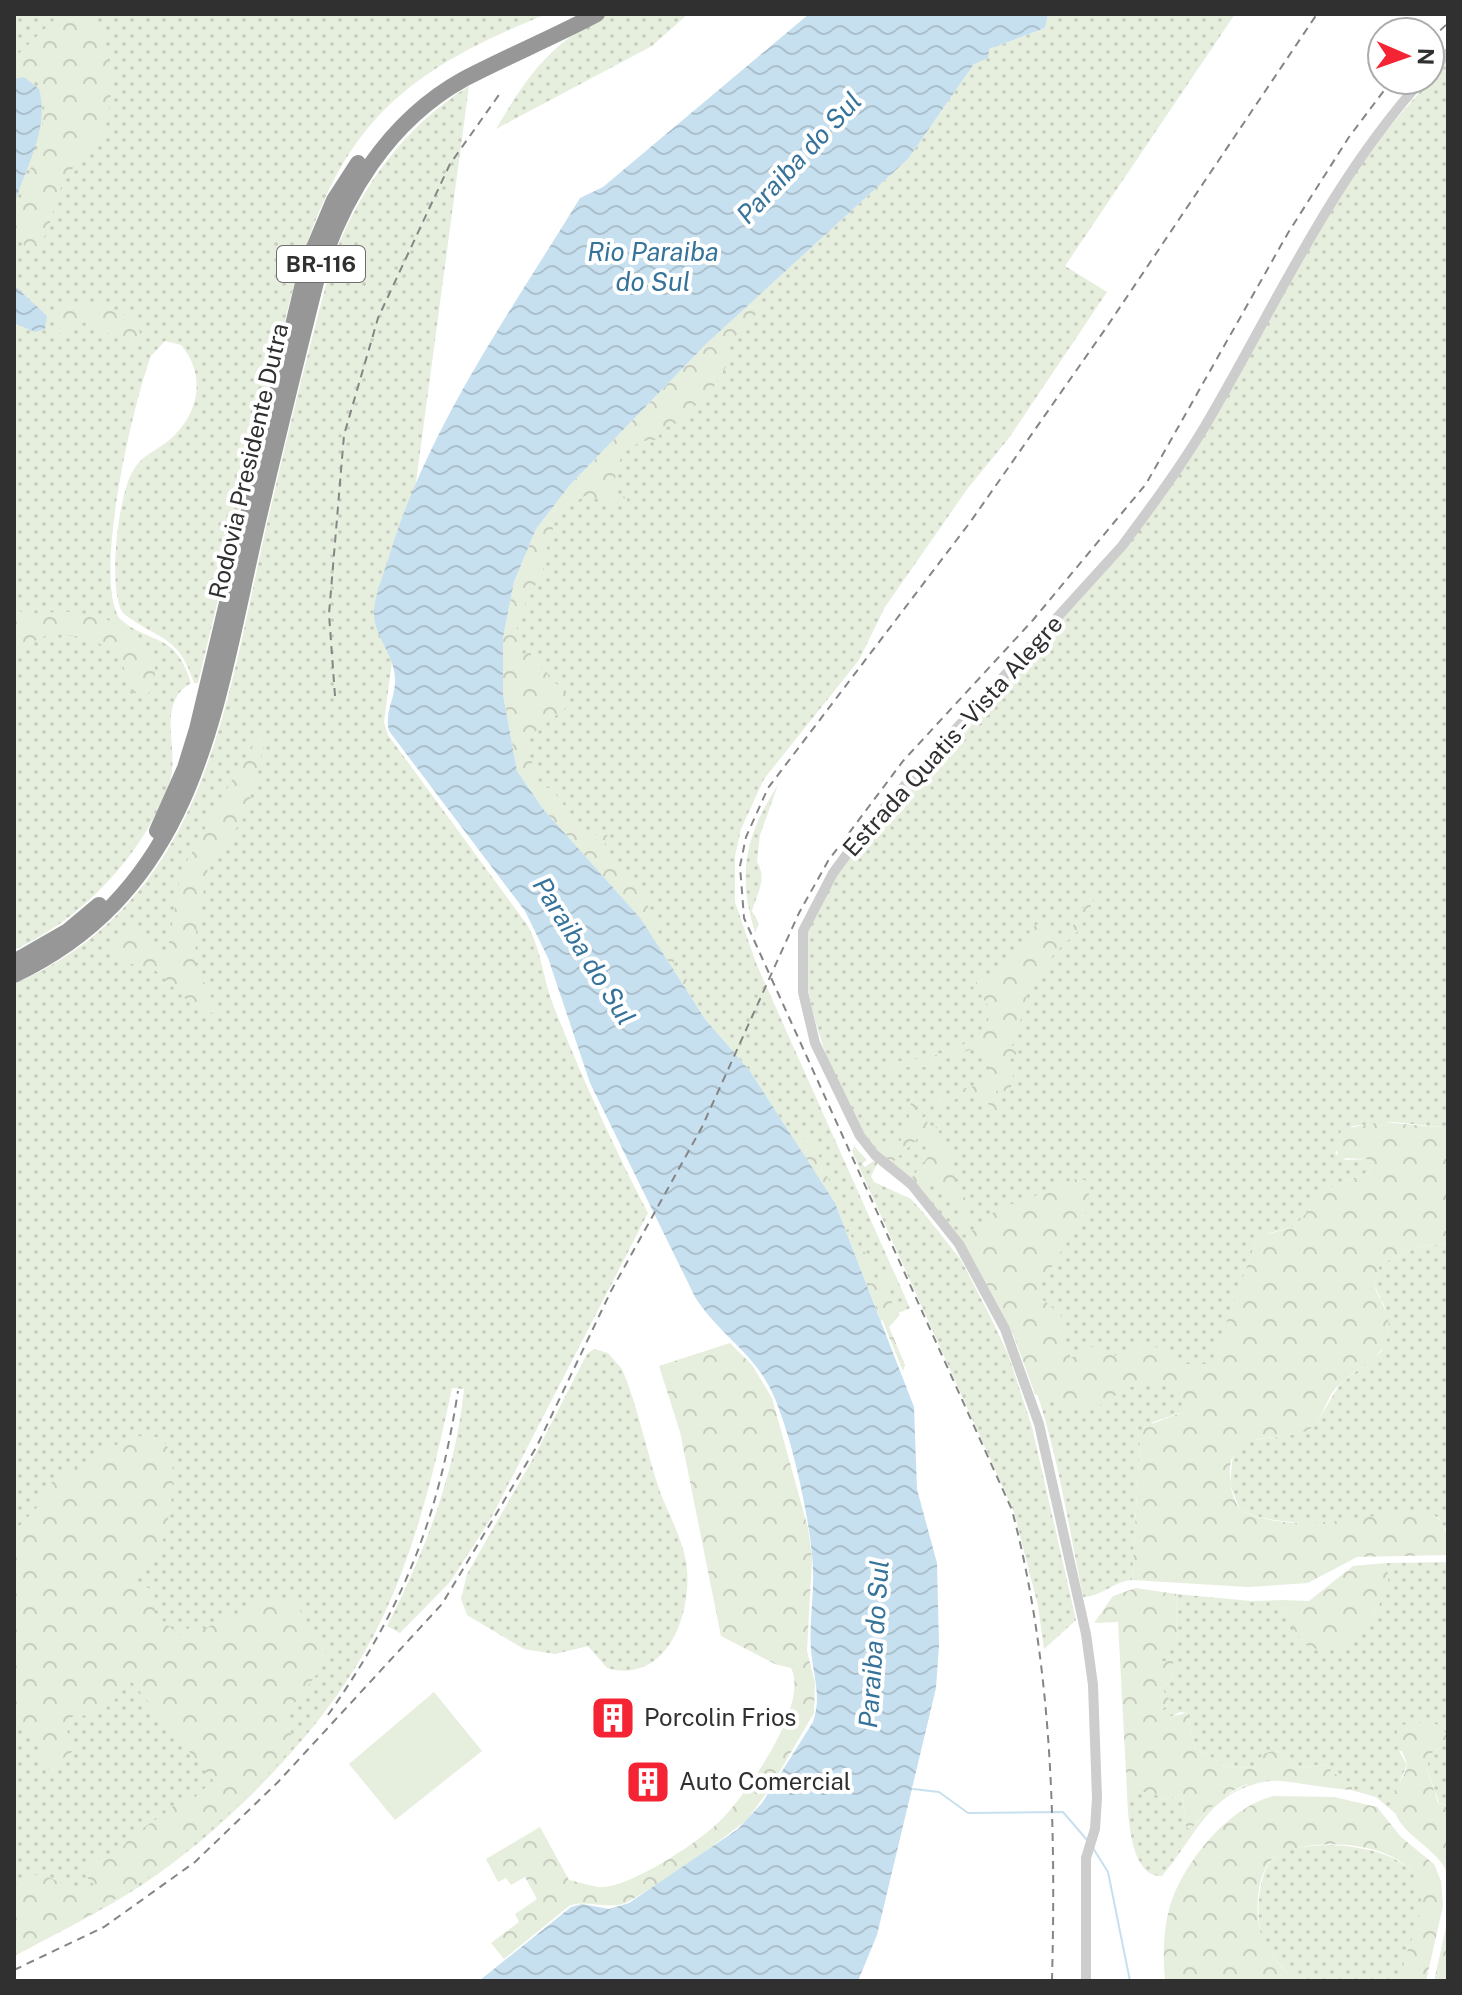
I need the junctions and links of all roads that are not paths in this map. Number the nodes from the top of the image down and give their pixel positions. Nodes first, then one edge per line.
1 (576, 14) edge
2 (597, 14) edge
3 (1408, 96) edge
4 (226, 640) junction
5 (202, 730) junction
6 (14, 962) edge
7 (14, 975) edge
8 (1086, 1981) edge

1 - 4 highway, Rodovia Presidente Dutra / BR-116
2 - 4 highway, Rodovia Presidente Dutra / BR-116
3 - 8 street, Estrada Quatis - Vista Alegre
4 - 5 highway, Rodovia Presidente Dutra / BR-116
5 - 6 highway, Rodovia Presidente Dutra / BR-116
5 - 7 highway, Rodovia Presidente Dutra / BR-116

